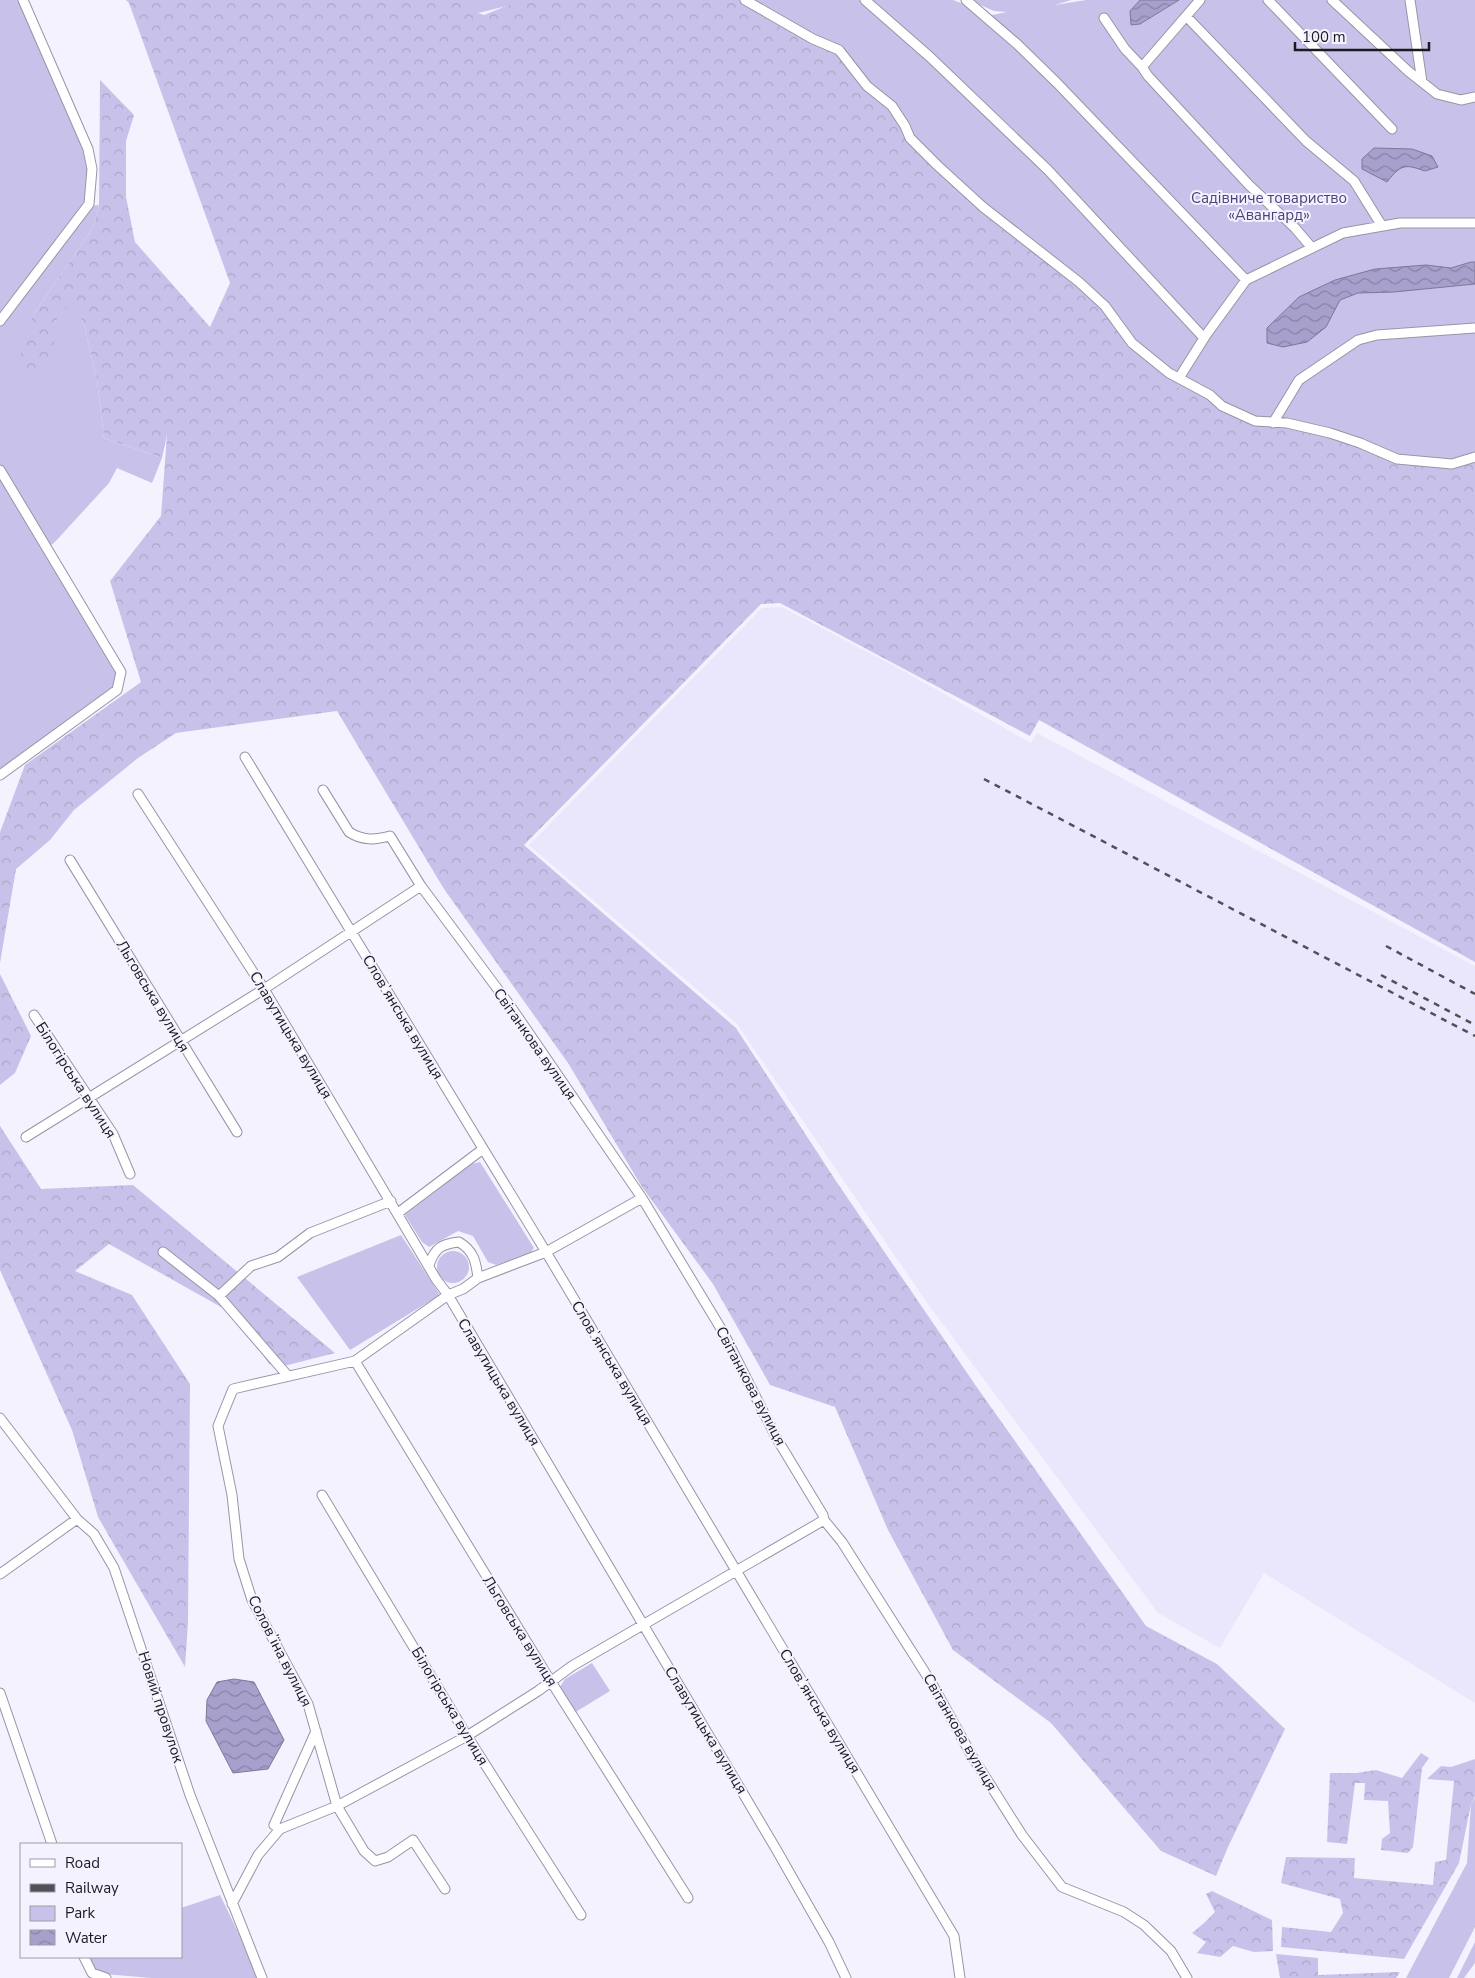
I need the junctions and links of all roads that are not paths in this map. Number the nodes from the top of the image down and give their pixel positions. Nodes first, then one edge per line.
1 (23, 0) edge
2 (745, 0) edge
3 (865, 0) edge
4 (966, 0) edge
5 (1200, 0) edge
6 (1268, 0) edge
7 (1332, 0) edge
8 (1410, 0) edge
9 (1186, 16) junction
10 (1104, 18) dead end
11 (1142, 67) junction
12 (1422, 82) junction
13 (1475, 97) edge
14 (1392, 129) dead end
15 (1475, 222) edge
16 (1382, 226) junction
17 (1312, 248) junction
18 (1246, 280) junction
19 (0, 321) edge
20 (1475, 328) edge
21 (1204, 338) junction
22 (1179, 378) junction
23 (1273, 423) junction
24 (1475, 457) edge
25 (0, 470) edge
26 (244, 757) dead end
27 (0, 775) edge
28 (323, 790) dead end
29 (138, 794) dead end
30 (70, 860) dead end
31 (422, 886) junction
32 (351, 932) junction
33 (264, 989) junction
34 (34, 1015) dead end
35 (180, 1040) junction
36 (89, 1097) junction
37 (237, 1132) dead end
38 (26, 1137) dead end
39 (483, 1149) junction
40 (130, 1174) dead end
41 (642, 1198) junction
42 (391, 1201) junction
43 (398, 1212) junction
44 (163, 1252) dead end
45 (546, 1252) junction
46 (429, 1265) junction
47 (478, 1278) junction
48 (448, 1295) junction
49 (219, 1296) junction
50 (355, 1361) junction
51 (288, 1376) junction
52 (0, 1418) edge
53 (322, 1495) dead end
54 (77, 1519) junction
55 (824, 1520) junction
56 (737, 1571) junction
57 (0, 1574) edge
58 (643, 1625) junction
59 (550, 1680) junction
60 (0, 1693) edge
61 (316, 1731) junction
62 (467, 1736) junction
63 (337, 1806) junction
64 (280, 1829) junction
65 (52, 1843) edge
66 (445, 1889) dead end
67 (688, 1898) dead end
68 (232, 1904) junction
69 (581, 1915) dead end
70 (84, 1958) edge
71 (106, 1978) edge
72 (262, 1978) edge
73 (846, 1978) edge
74 (960, 1978) edge
75 (1187, 1978) edge

1 - 19 street
2 - 22 street
3 - 21 street
4 - 18 street
5 - 9 street
6 - 14 street
7 - 12 street
8 - 12 street
9 - 11 street
9 - 16 street
10 - 11 street
11 - 17 street
12 - 13 street
15 - 16 street
16 - 17 street
17 - 18 street
18 - 21 street
20 - 23 street
21 - 22 street
22 - 23 street
23 - 24 street
25 - 27 street
26 - 32 street, Словʼянська вулиця
28 - 31 street, Світанкова вулиця
29 - 33 street, Славутицька вулиця
30 - 35 street, Льговська вулиця
31 - 32 street
31 - 41 street, Світанкова вулиця
32 - 33 street
32 - 39 street, Словʼянська вулиця
33 - 35 street
33 - 42 street, Славутицька вулиця
34 - 36 street, Білогірська вулиця
35 - 36 street
35 - 37 street, Льговська вулиця
36 - 38 street
36 - 40 street, Білогірська вулиця
39 - 43 street
39 - 45 street, Словʼянська вулиця
41 - 45 street
41 - 55 street, Світанкова вулиця
42 - 43 street, Славутицька вулиця
42 - 49 street
43 - 46 street, Славутицька вулиця
44 - 49 street
45 - 47 street
45 - 56 street, Словʼянська вулиця
46 - 47 street
46 - 48 street, Славутицька вулиця
47 - 48 street
48 - 50 street
48 - 58 street, Славутицька вулиця
49 - 51 street
50 - 51 street
50 - 59 street, Льговська вулиця
51 - 61 street, Соловʼїна вулиця
52 - 54 street, Новий провулок
53 - 62 street, Білогірська вулиця
54 - 57 street
54 - 68 street, Новий провулок
55 - 56 street
55 - 75 street, Світанкова вулиця
56 - 58 street
56 - 74 street, Словʼянська вулиця
58 - 59 street
58 - 73 street, Славутицька вулиця
59 - 62 street
59 - 67 street, Льговська вулиця
60 - 65 street
61 - 63 street, Соловʼїна вулиця
61 - 64 street
62 - 63 street
62 - 69 street, Білогірська вулиця
63 - 64 street
63 - 66 street, Соловʼїна вулиця
64 - 68 street
68 - 72 street, Новий провулок
70 - 71 street

